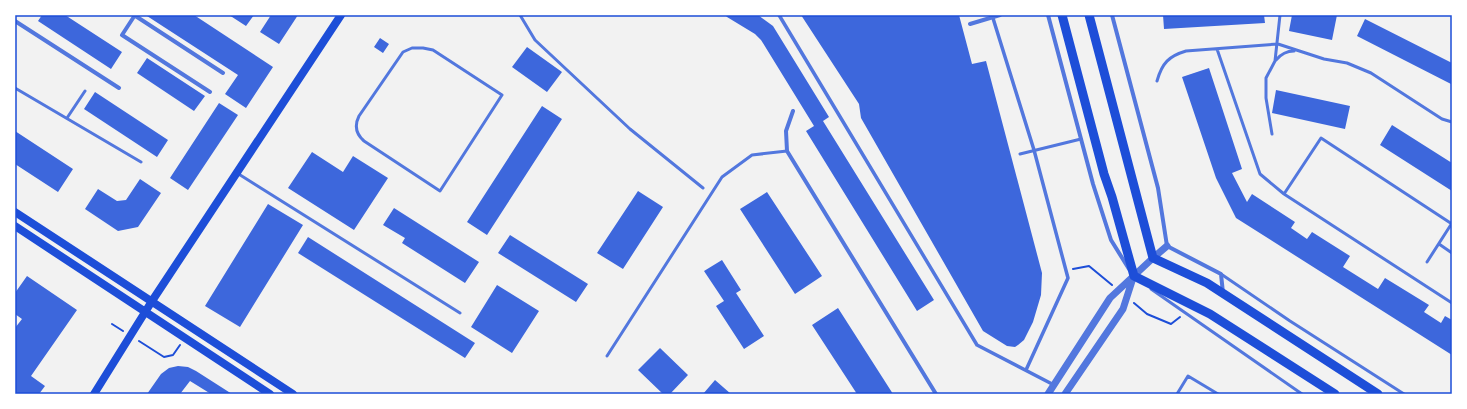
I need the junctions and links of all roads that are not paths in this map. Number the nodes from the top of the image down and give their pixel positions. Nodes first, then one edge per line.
1 (135, 15) edge
2 (341, 15) edge
3 (520, 15) edge
4 (779, 15) edge
5 (1000, 15) edge
6 (1048, 15) edge
7 (1062, 15) edge
8 (1089, 15) edge
9 (1112, 15) edge
10 (1280, 15) edge
11 (993, 16) edge
12 (15, 21) edge
13 (970, 24) dead end
14 (1278, 44) junction
15 (1218, 49) junction
16 (403, 52) joint
17 (1299, 52) junction
18 (1275, 61) junction
19 (223, 73) dead end
20 (1157, 81) dead end
21 (15, 88) edge
22 (119, 88) dead end
23 (84, 91) dead end
24 (210, 92) dead end
25 (793, 111) dead end
26 (67, 118) junction
27 (1452, 122) edge
28 (1272, 134) dead end
29 (1081, 139) junction
30 (1034, 150) junction
31 (787, 151) junction
32 (1020, 154) dead end
33 (141, 162) dead end
34 (237, 173) junction
35 (703, 188) dead end
36 (1284, 194) junction
37 (15, 212) edge
38 (1452, 223) edge
39 (15, 226) edge
40 (1439, 244) junction
41 (1167, 246) junction
42 (1452, 253) edge
43 (1153, 258) junction
44 (1427, 262) dead end
45 (1221, 274) junction
46 (1134, 276) junction
47 (1223, 293) junction
48 (152, 301) junction
49 (1452, 303) edge
50 (146, 311) junction
51 (460, 313) dead end
52 (607, 356) dead end
53 (1026, 370) junction
54 (1054, 385) junction
55 (94, 394) edge
56 (270, 394) edge
57 (293, 394) edge
58 (936, 394) edge
59 (1048, 394) edge
60 (1065, 394) edge
61 (1177, 394) edge
62 (1218, 394) edge
63 (1302, 394) edge
64 (1335, 394) edge
65 (1378, 394) edge
66 (1404, 394) edge

1 - 19 street
1 - 24 street
2 - 34 main road
3 - 35 lane
4 - 53 street
5 - 11 street
6 - 29 street
7 - 46 main road
8 - 43 main road
9 - 41 street
10 - 14 lane
11 - 13 street
11 - 30 street
12 - 22 street
14 - 15 lane
14 - 17 lane
14 - 18 lane
15 - 20 lane
15 - 36 lane
16 - 16 lane
17 - 18 lane
17 - 27 lane
18 - 28 lane
21 - 26 lane
23 - 26 lane
25 - 31 street
26 - 33 lane
29 - 30 lane
29 - 46 street
30 - 32 lane
30 - 53 street
31 - 52 lane
31 - 58 street
34 - 48 main road
34 - 51 lane
36 - 38 lane
36 - 49 lane
37 - 48 main road
38 - 40 lane
39 - 50 main road
40 - 42 lane
40 - 44 lane
41 - 43 street
41 - 45 street
43 - 46 street
43 - 47 main road
45 - 47 street
45 - 66 lane
46 - 54 street
46 - 60 street
46 - 63 lane
46 - 64 main road
47 - 65 main road
48 - 50 main road
48 - 57 main road
50 - 55 main road
50 - 56 main road
53 - 54 street
54 - 59 street
61 - 62 lane

